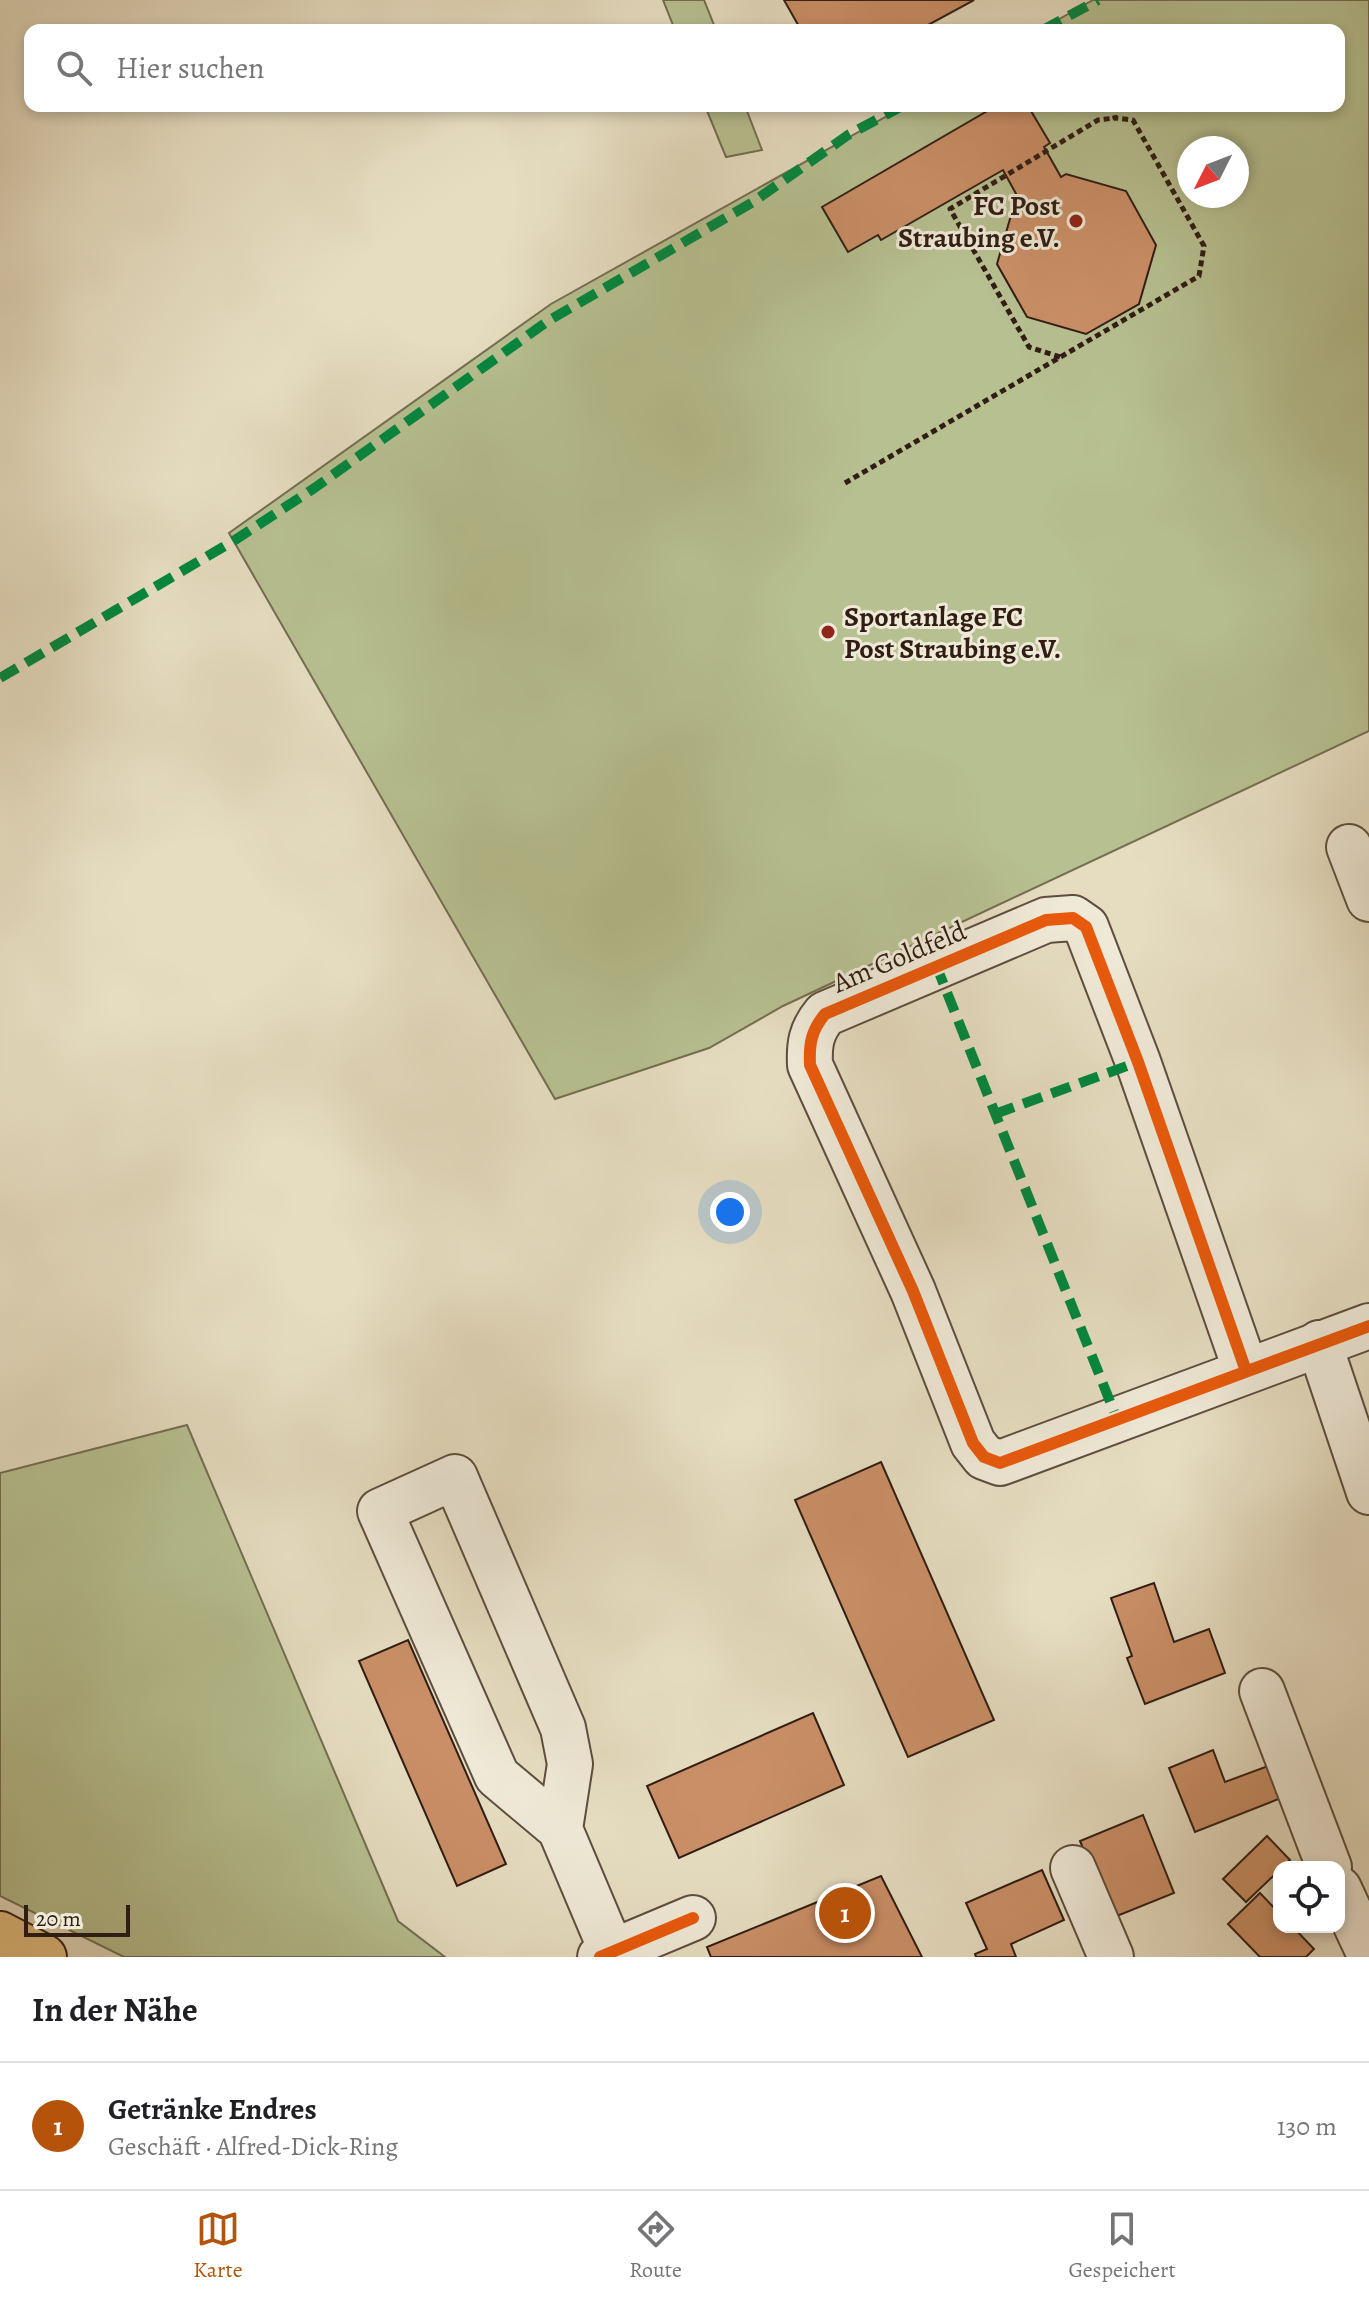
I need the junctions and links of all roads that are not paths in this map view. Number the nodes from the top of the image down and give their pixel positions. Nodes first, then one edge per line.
1 (1349, 847) dead end
2 (1369, 899) edge
3 (1369, 1326) edge
4 (1319, 1343) junction
5 (1246, 1371) junction
6 (1369, 1492) edge
7 (1262, 1691) dead end
8 (560, 1829) junction
9 (1327, 1861) edge
10 (1073, 1868) dead end
11 (1345, 1902) edge
12 (693, 1918) dead end
13 (0, 1934) edge
14 (1369, 1953) edge
15 (606, 1954) edge
16 (44, 1957) edge
17 (1111, 1957) edge

1 - 2 street
3 - 4 street, Am Goldfeld
4 - 5 street, Am Goldfeld
4 - 6 street
5 - 5 street, Am Goldfeld
7 - 9 street
8 - 8 street
8 - 15 street
10 - 17 street
11 - 14 street
12 - 15 street
13 - 16 main road

